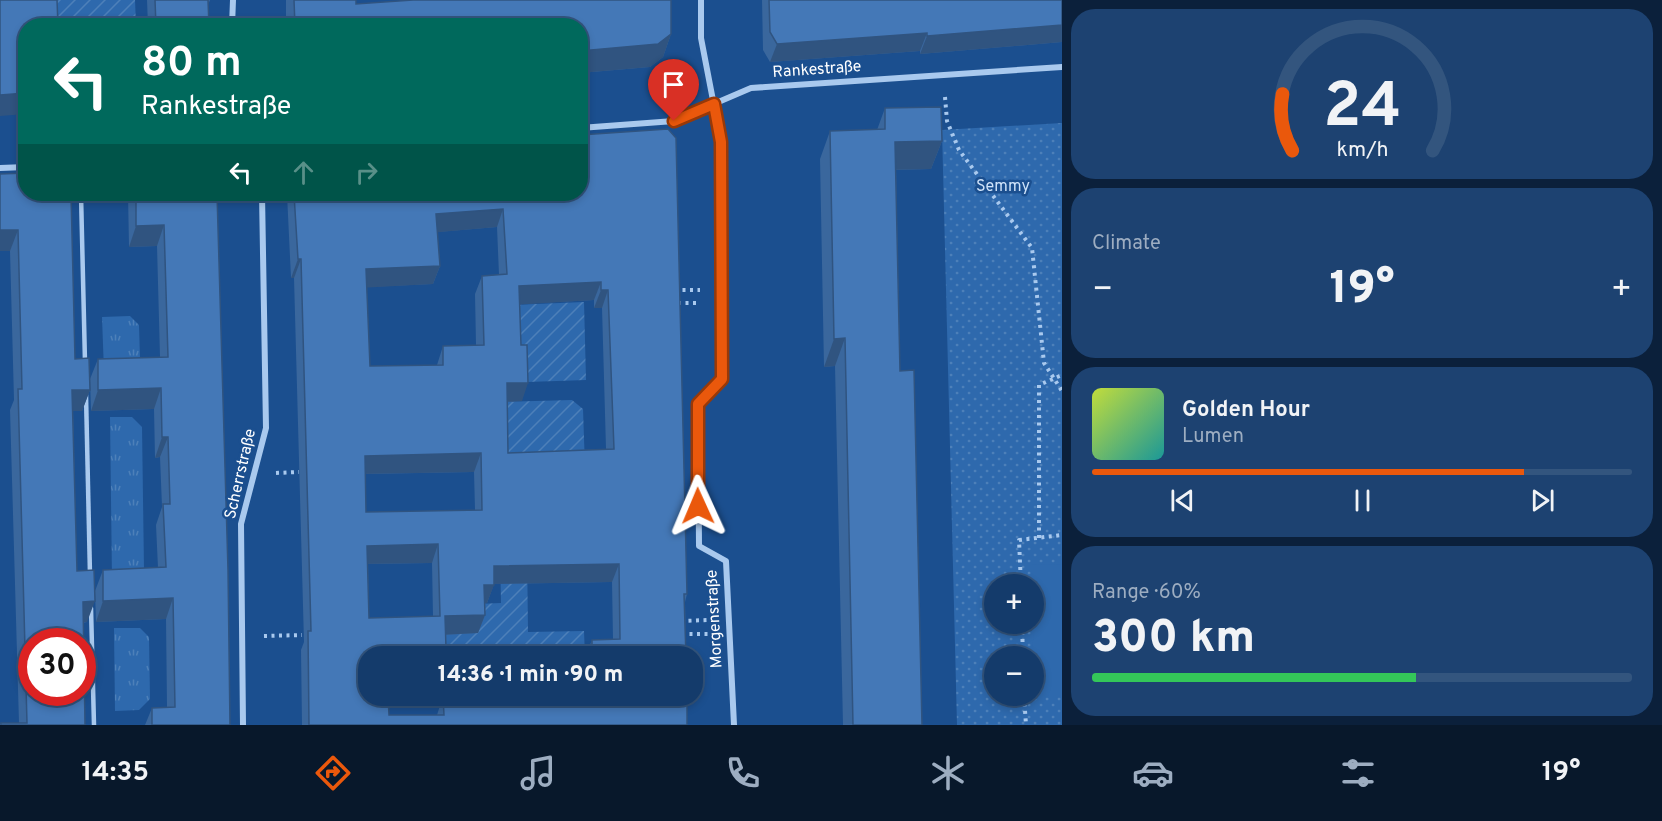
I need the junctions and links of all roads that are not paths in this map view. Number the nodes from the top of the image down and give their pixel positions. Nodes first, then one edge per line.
1 (233, 0) edge
2 (701, 0) edge
3 (232, 18) edge
4 (1062, 67) edge
5 (714, 104) junction
6 (588, 127) edge
7 (18, 167) edge
8 (0, 168) edge
9 (81, 201) edge
10 (262, 201) edge
11 (85, 371) edge
12 (86, 382) edge
13 (90, 583) edge
14 (91, 595) edge
15 (94, 725) edge
16 (243, 725) edge
17 (734, 725) edge

1 - 3 street
2 - 5 street, Morgenstraße
4 - 5 street, Rankestraße
5 - 6 street, Rankestraße
5 - 17 street, Morgenstraße
7 - 8 street
9 - 11 lane
10 - 16 street, Scherrstraße
12 - 13 lane
14 - 15 lane

